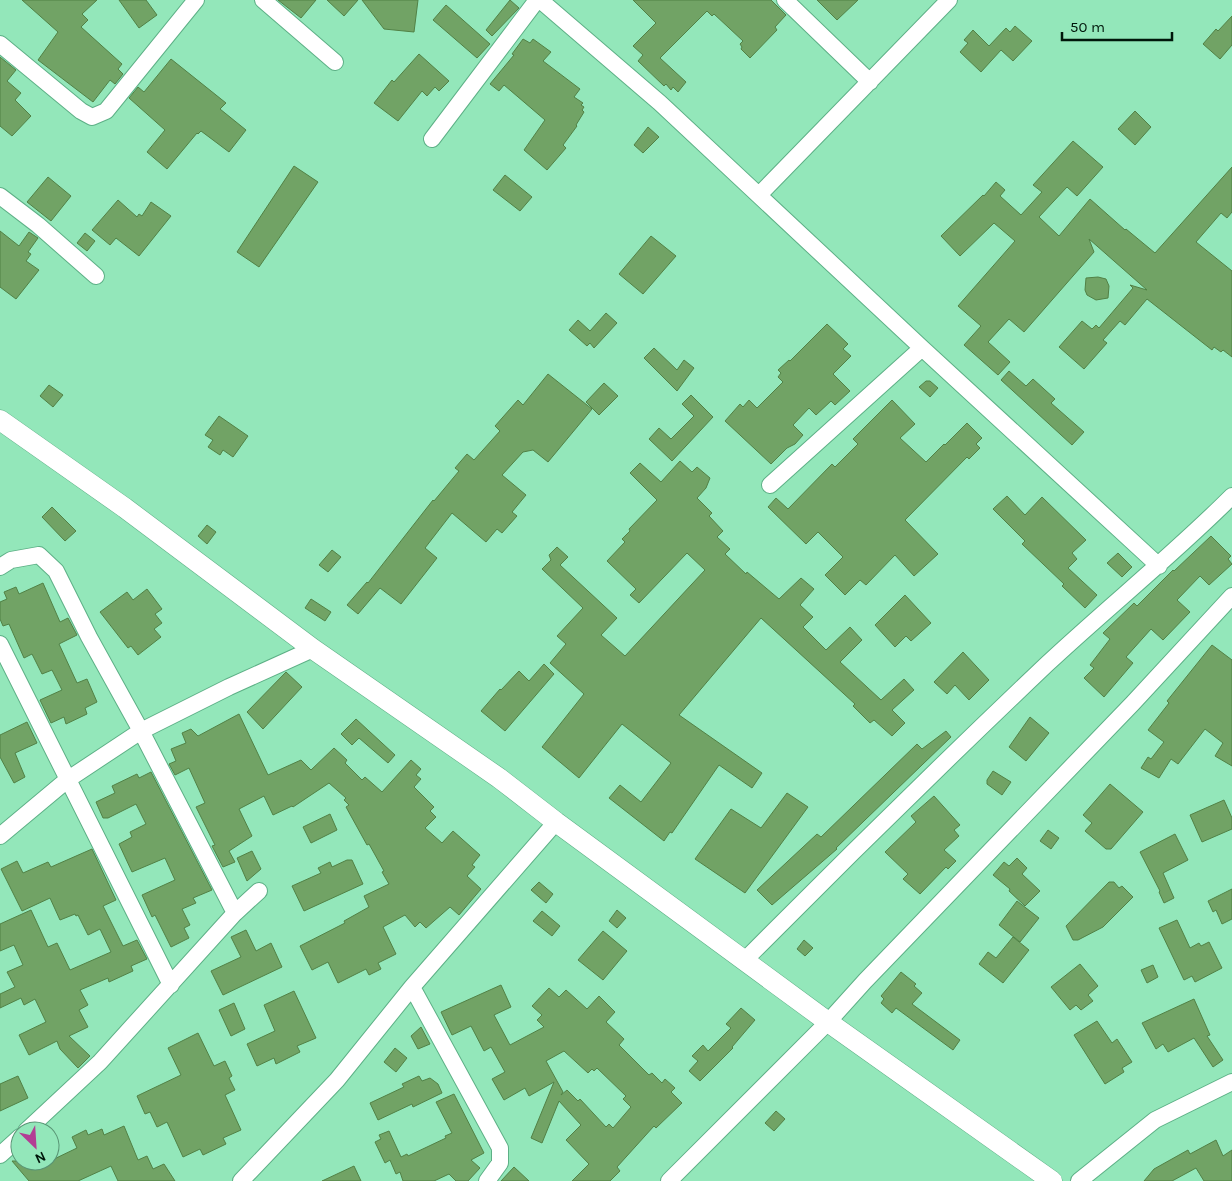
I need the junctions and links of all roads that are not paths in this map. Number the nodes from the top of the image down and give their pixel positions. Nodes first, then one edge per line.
1 (196, 0) edge
2 (263, 0) edge
3 (538, 0) edge
4 (785, 0) edge
5 (949, 0) edge
6 (0, 44) edge
7 (335, 62) dead end
8 (870, 82) junction
9 (432, 139) dead end
10 (759, 195) junction
11 (0, 196) edge
12 (96, 276) dead end
13 (922, 348) junction
14 (0, 420) edge
15 (770, 485) dead end
16 (1232, 496) edge
17 (1159, 566) junction
18 (0, 567) edge
19 (1232, 596) edge
20 (0, 644) edge
21 (313, 649) junction
22 (141, 731) junction
23 (68, 780) junction
24 (556, 822) junction
25 (0, 836) edge
26 (259, 891) dead end
27 (235, 912) junction
28 (745, 960) junction
29 (171, 985) junction
30 (412, 987) junction
31 (828, 1022) junction
32 (1232, 1082) edge
33 (37, 1121) edge
34 (10, 1146) edge
35 (0, 1155) edge
36 (241, 1181) edge
37 (487, 1181) edge
38 (669, 1181) edge
39 (1052, 1181) edge
40 (1079, 1181) edge

1 - 6 street
2 - 7 street
3 - 9 street
3 - 10 street
4 - 8 street
5 - 8 street
8 - 10 street
10 - 13 street
11 - 12 street
13 - 15 street
13 - 17 street
14 - 21 street
16 - 17 street
17 - 28 street
18 - 22 street
19 - 31 street
20 - 23 street
21 - 22 street
21 - 24 street
22 - 23 street
22 - 27 street
23 - 25 street
23 - 29 street
24 - 28 street
24 - 30 street
26 - 27 street
27 - 29 street
28 - 31 street
29 - 33 street
30 - 36 street
30 - 37 street
31 - 38 street
31 - 39 street
32 - 40 street
34 - 35 street

